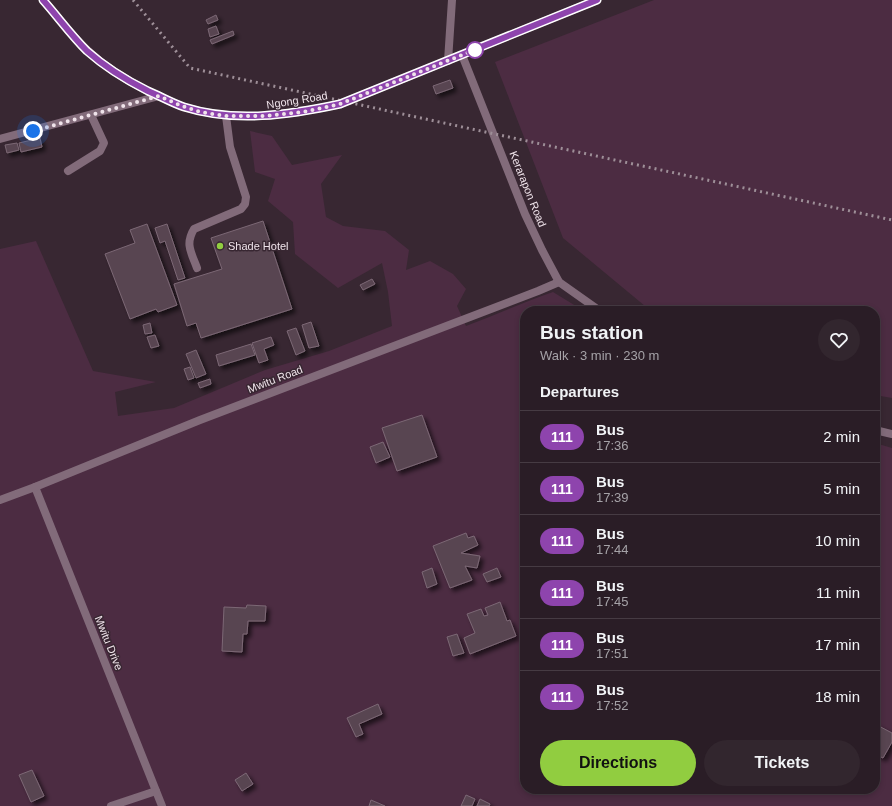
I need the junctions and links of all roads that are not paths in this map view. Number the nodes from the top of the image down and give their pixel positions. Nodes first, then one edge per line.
1 (43, 0) edge
2 (452, 0) edge
3 (594, 0) edge
4 (462, 55) junction
5 (448, 61) junction
6 (159, 96) junction
7 (91, 115) junction
8 (226, 116) junction
9 (0, 139) edge
10 (68, 172) dead end
11 (197, 268) dead end
12 (559, 282) junction
13 (593, 306) edge
14 (880, 431) edge
15 (892, 434) edge
16 (35, 487) junction
17 (0, 500) edge
18 (156, 791) junction
19 (111, 806) edge
20 (162, 806) edge

1 - 6 main road, Ngong Road
2 - 5 street
3 - 4 main road, Ngong Road
4 - 5 main road, Ngong Road
4 - 12 street, Kerarapon Road
5 - 8 main road, Ngong Road
6 - 7 street
6 - 8 main road, Ngong Road
7 - 9 street
7 - 10 street
8 - 11 street
12 - 13 street, Kerarapon Road
12 - 16 street, Mwitu Road
14 - 15 street
16 - 17 street, Mwitu Road
16 - 18 street, Mwitu Drive
18 - 19 street
18 - 20 street, Mwitu Drive

